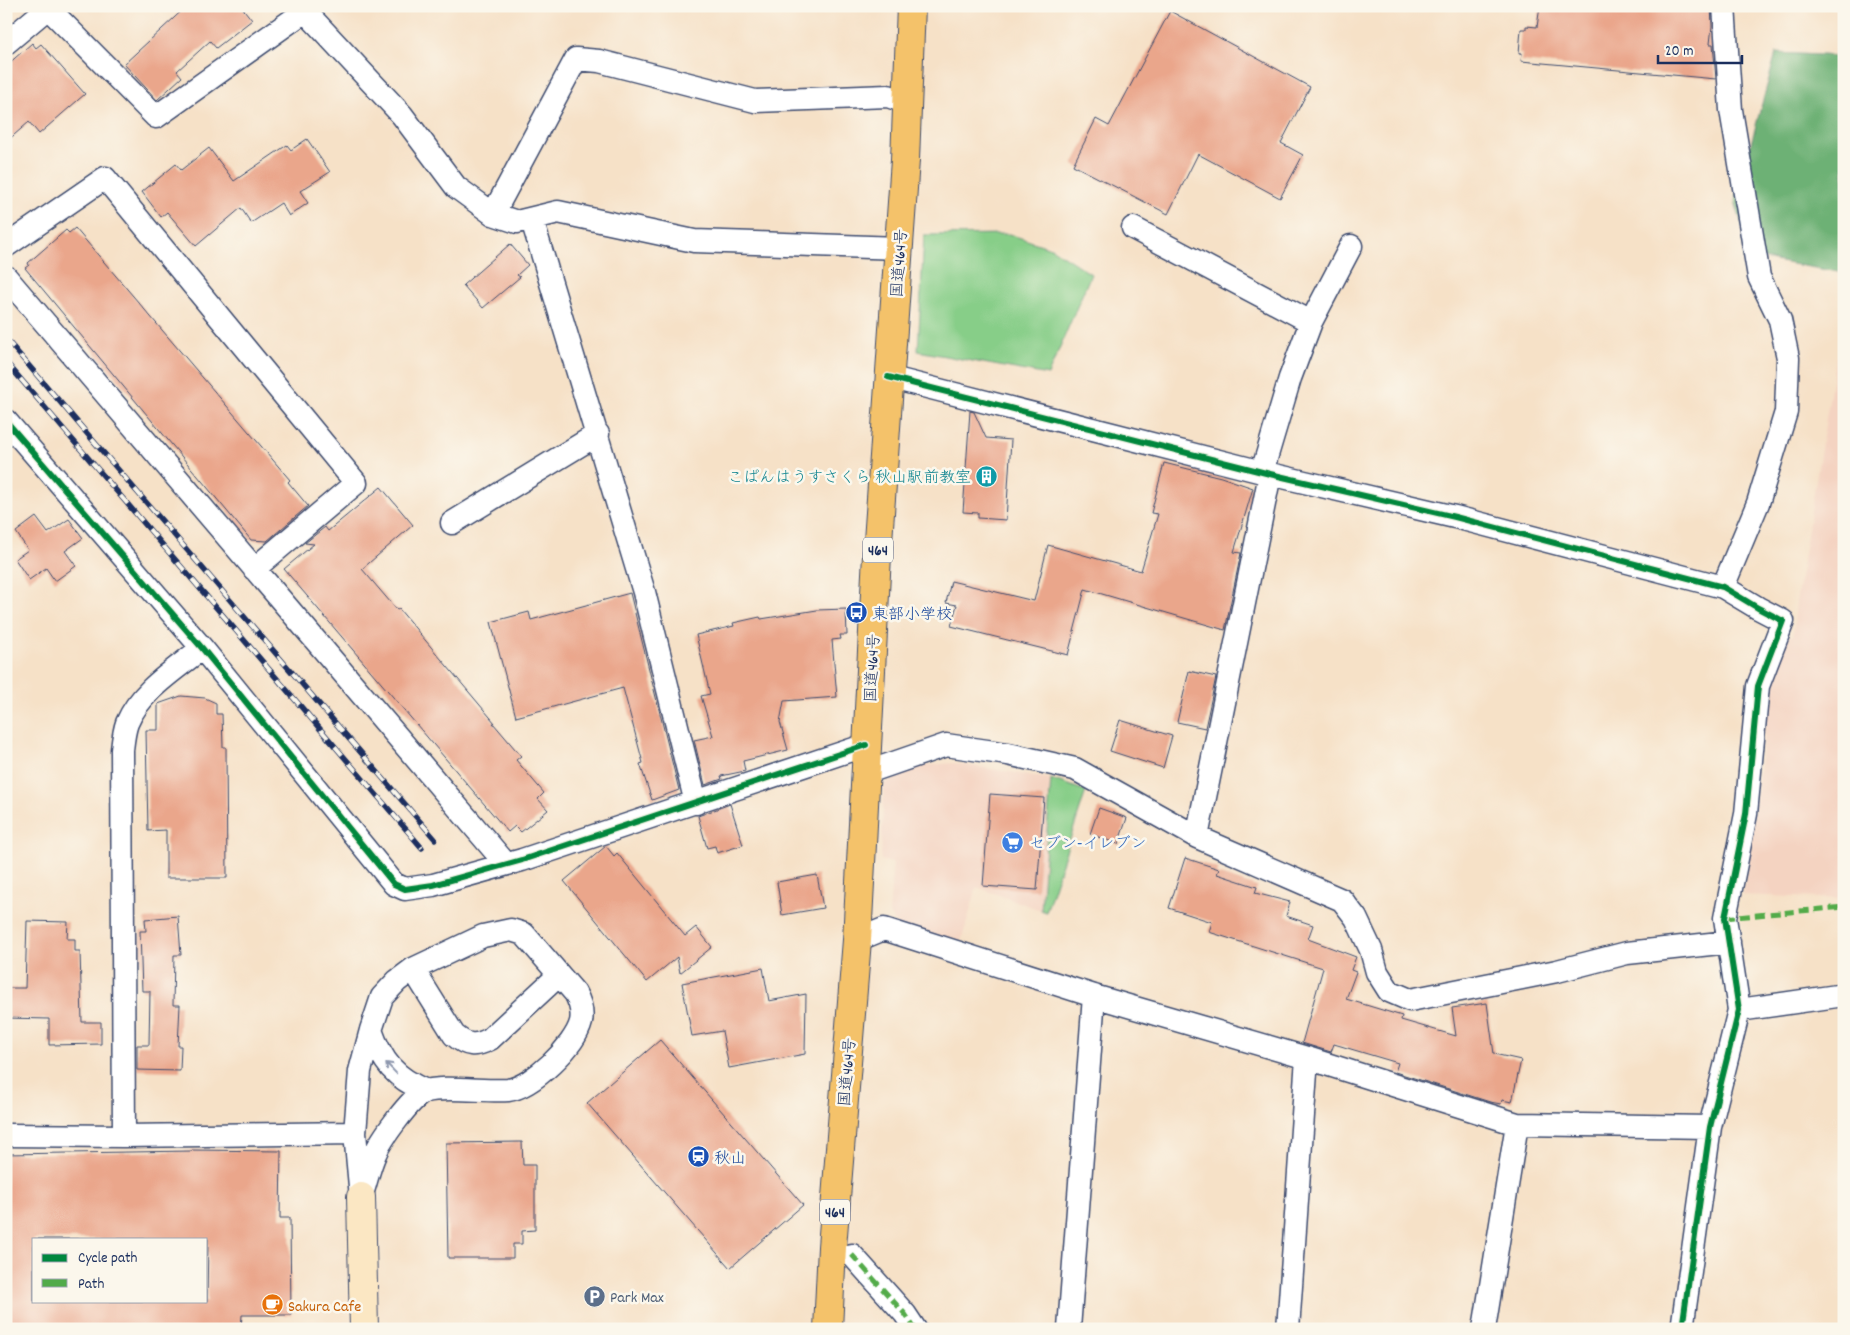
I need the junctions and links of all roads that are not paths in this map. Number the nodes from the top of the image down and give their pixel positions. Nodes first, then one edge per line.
1 (911, 6) edge
2 (1724, 6) edge
3 (49, 7) edge
4 (308, 9) edge
5 (6, 42) edge
6 (908, 103) junction
7 (493, 214) junction
8 (532, 220) junction
9 (1133, 228) dead end
10 (6, 246) edge
11 (1350, 246) dead end
12 (899, 248) junction
13 (6, 277) edge
14 (1311, 322) junction
15 (888, 377) junction
16 (6, 421) edge
17 (598, 434) junction
18 (1266, 473) junction
19 (452, 523) dead end
20 (254, 569) junction
21 (1723, 587) junction
22 (202, 648) junction
23 (866, 745) junction
24 (865, 773) junction
25 (696, 803) junction
26 (1197, 837) junction
27 (506, 864) junction
28 (856, 940) junction
29 (1729, 942) junction
30 (414, 969) junction
31 (559, 974) junction
32 (1844, 995) edge
33 (1094, 996) junction
34 (1738, 1010) junction
35 (370, 1030) junction
36 (1307, 1058) junction
37 (426, 1091) junction
38 (1517, 1124) junction
39 (1710, 1127) junction
40 (355, 1133) junction
41 (6, 1135) edge
42 (124, 1136) junction
43 (361, 1197) junction
44 (852, 1256) dead end
45 (364, 1329) edge
46 (828, 1329) edge
47 (916, 1329) edge
48 (1069, 1329) edge
49 (1288, 1329) edge
50 (1484, 1329) edge
51 (1682, 1329) edge

1 - 6 highway, 国道464号 / 464
2 - 21 street
3 - 4 street
3 - 5 street
4 - 7 street
6 - 7 street
6 - 12 highway, 国道464号 / 464
7 - 8 street
8 - 12 street
8 - 17 street
9 - 14 street
10 - 20 street
11 - 14 street
12 - 15 highway, 国道464号 / 464
13 - 20 street
14 - 18 street
15 - 18 street
15 - 23 highway, 国道464号 / 464
16 - 22 street
17 - 19 street
17 - 25 street
18 - 21 street
18 - 26 street
20 - 27 street
21 - 29 street
22 - 27 street
22 - 42 street
23 - 24 highway, 国道464号 / 464
23 - 25 street
24 - 26 street
24 - 28 highway, 国道464号 / 464
25 - 27 street
26 - 29 street
28 - 33 street
28 - 46 highway, 国道464号 / 464
29 - 34 street
30 - 31 street
30 - 31 street
30 - 35 street
31 - 37 street
32 - 34 street
33 - 36 street
33 - 48 street
34 - 39 street
37 -> 35 street
35 - 40 street
36 - 38 street
36 - 49 street
37 - 43 street
38 - 39 street
38 - 50 street
39 - 51 street
40 - 42 street
40 - 43 street
41 - 42 street
43 - 45 street
44 - 47 street

